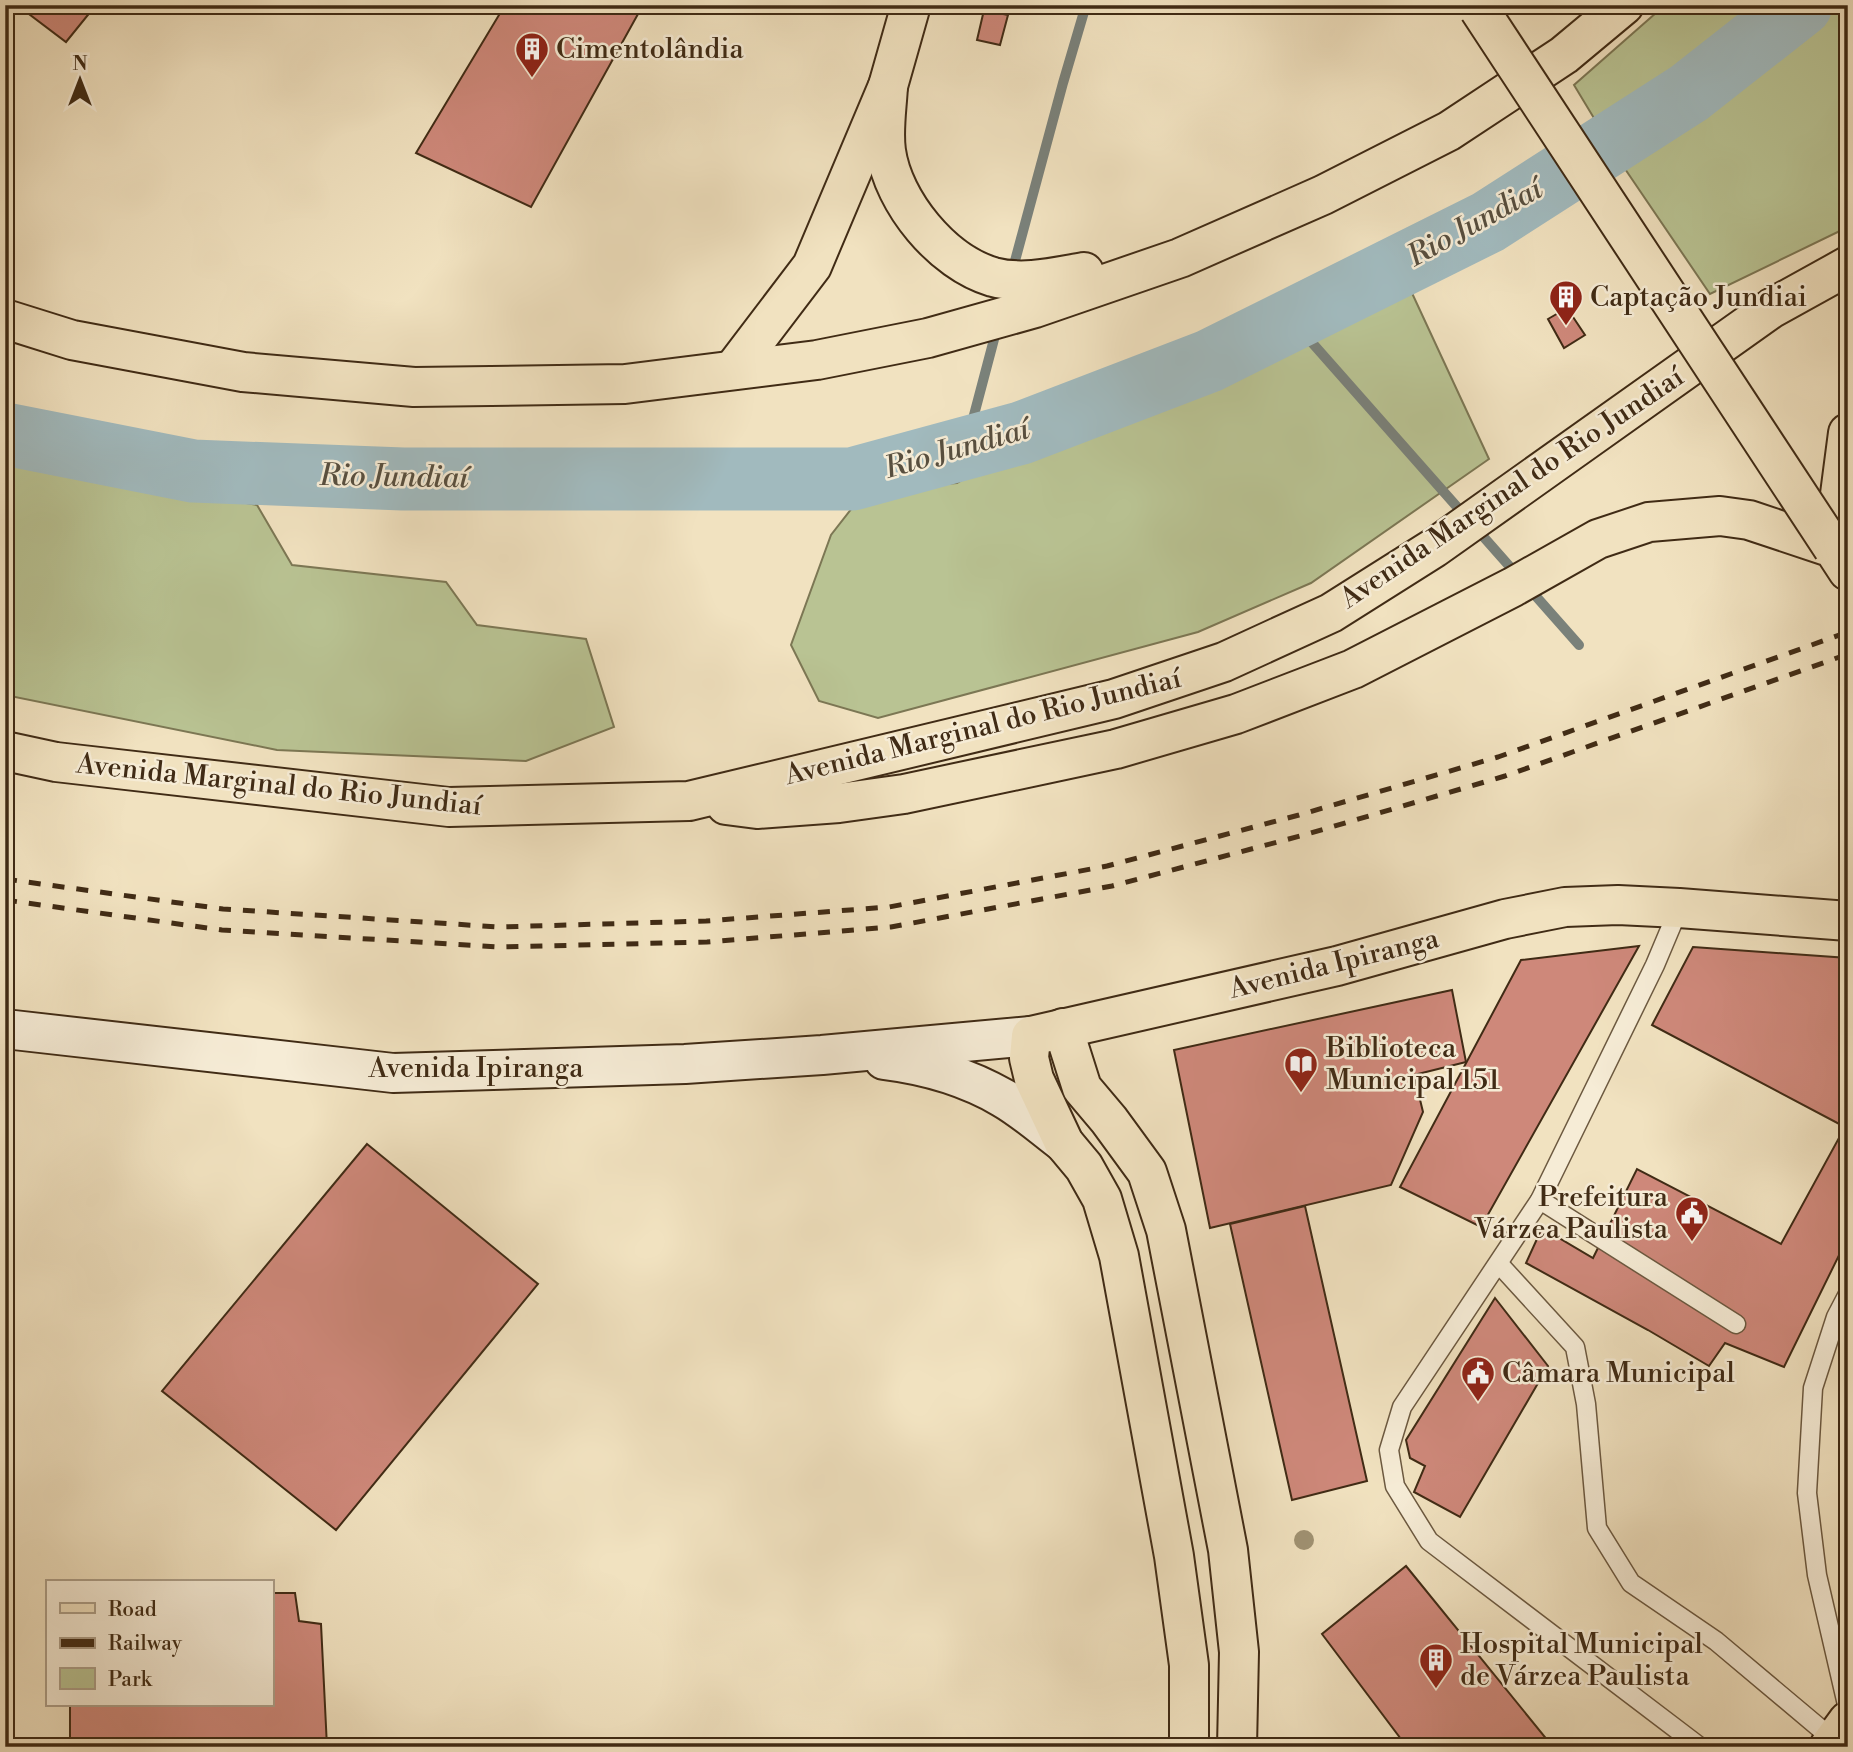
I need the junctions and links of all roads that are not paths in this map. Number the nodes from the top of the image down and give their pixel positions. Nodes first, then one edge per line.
1 (911, 5) edge
2 (1624, 5) edge
3 (1478, 7) edge
4 (888, 86) junction
5 (1180, 258) junction
6 (1848, 266) edge
7 (5, 319) edge
8 (733, 370) junction
9 (1848, 433) edge
10 (1840, 560) edge
11 (5, 751) edge
12 (689, 800) junction
13 (1679, 908) junction
14 (1848, 921) edge
15 (5, 1029) edge
16 (1047, 1032) junction
17 (822, 1055) junction
18 (1064, 1143) junction
19 (1540, 1200) junction
20 (1499, 1264) junction
21 (1848, 1294) edge
22 (1180, 1306) junction
23 (1131, 1321) junction
24 (1736, 1324) dead end
25 (1842, 1732) edge
26 (1189, 1747) edge
27 (1237, 1747) edge
28 (1700, 1747) edge

1 - 4 main road
2 - 5 main road
3 - 10 main road, bridge
4 - 5 main road
4 - 8 main road
5 - 8 main road
6 - 12 main road, Avenida Marginal do Rio Jundiaí
7 - 8 main road
9 - 10 main road
10 - 12 main road
11 - 12 main road, Avenida Marginal do Rio Jundiaí
13 - 14 main road, Avenida Ipiranga
13 - 16 main road, Avenida Ipiranga
13 - 19 lane
15 - 17 main road, Avenida Ipiranga
16 - 17 main road, Avenida Ipiranga
16 - 18 main road
16 - 22 main road
17 - 18 main road, Avenida Ipiranga
18 - 23 main road
19 - 20 lane
19 - 24 lane
20 - 25 lane
20 - 28 lane
21 - 25 lane
22 - 23 main road
22 - 27 main road
23 - 26 main road

